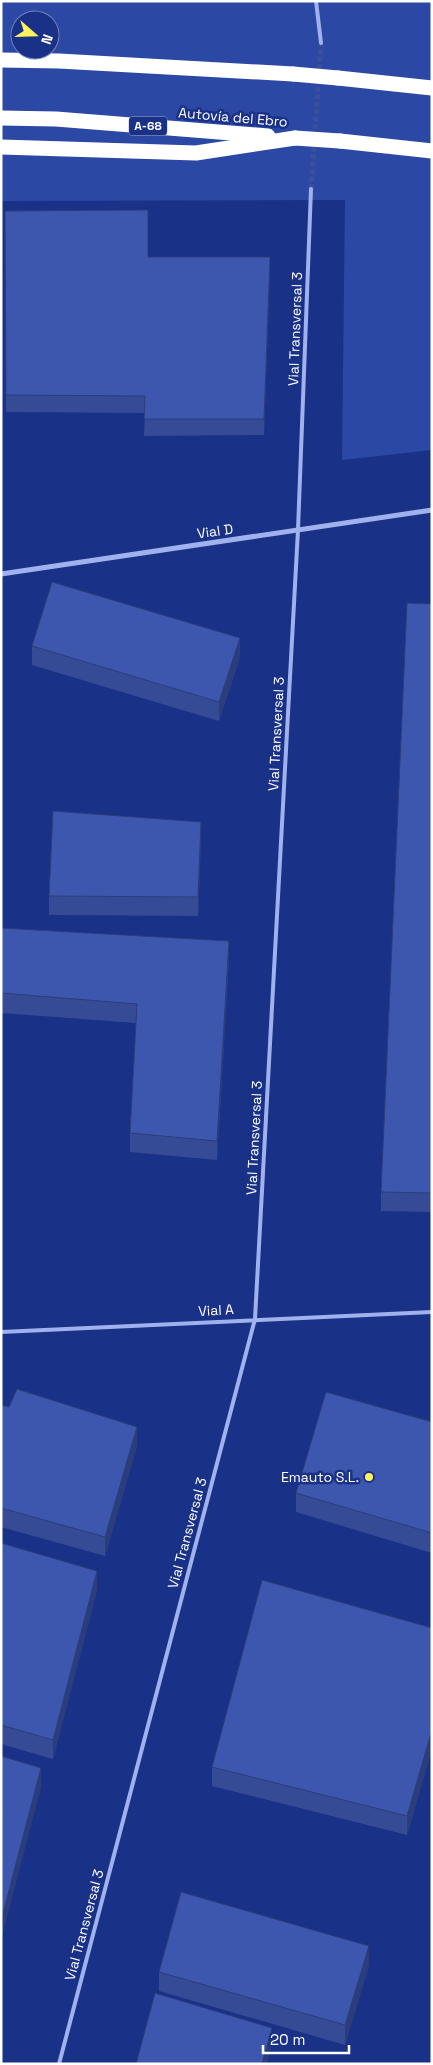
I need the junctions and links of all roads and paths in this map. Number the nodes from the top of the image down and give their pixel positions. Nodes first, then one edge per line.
1 (316, 1) edge
2 (321, 43) tunnel mouth
3 (1, 60) edge
4 (432, 88) edge
5 (1, 118) edge
6 (294, 138) junction
7 (1, 147) edge
8 (432, 151) edge
9 (311, 189) tunnel mouth
10 (432, 510) edge
11 (298, 530) junction
12 (1, 574) edge
13 (432, 1312) edge
14 (256, 1319) junction
15 (1, 1332) edge
16 (59, 2064) edge

1 - 2 lane
3 - 4 highway, bridge
5 - 6 highway, Autovía del Ebro / A-68
6 - 7 highway
6 - 8 highway, Autovía del Ebro / A-68, bridge
9 - 11 lane, Vial Transversal 3
10 - 11 street, Vial D
11 - 12 street, Vial D
11 - 14 lane, Vial Transversal 3
13 - 14 lane, Vial A
14 - 15 lane, Vial A
14 - 16 lane, Vial Transversal 3

